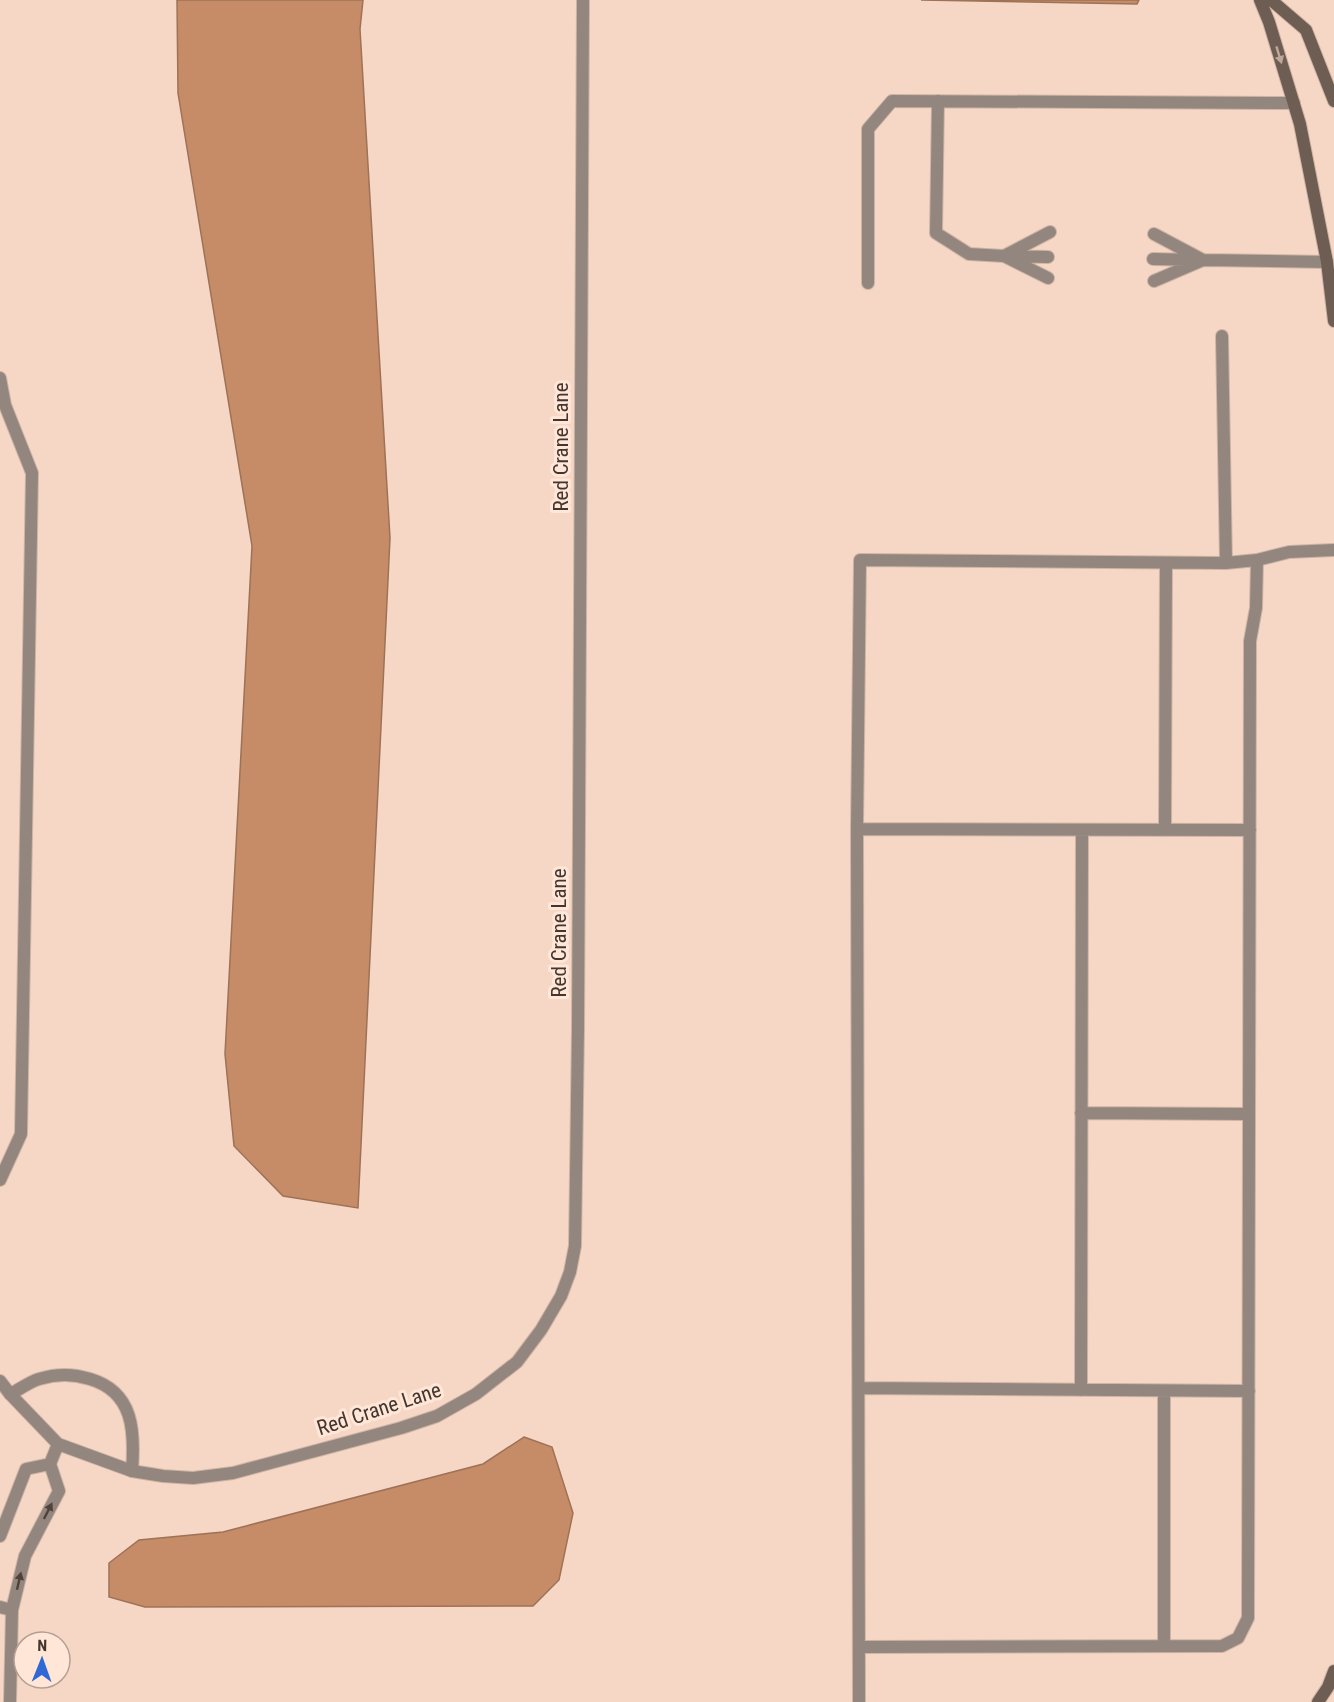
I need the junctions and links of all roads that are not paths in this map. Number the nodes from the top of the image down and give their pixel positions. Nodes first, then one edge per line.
1 (583, 0) edge
2 (1260, 0) edge
3 (1271, 0) edge
4 (938, 101) junction
5 (1334, 101) edge
6 (1294, 103) junction
7 (1050, 232) dead end
8 (1154, 234) dead end
9 (1004, 256) junction
10 (1048, 256) dead end
11 (1153, 259) dead end
12 (1203, 260) junction
13 (1327, 262) junction
14 (1048, 278) dead end
15 (1154, 281) dead end
16 (868, 283) dead end
17 (1334, 321) edge
18 (1222, 336) dead end
19 (0, 378) edge
20 (1334, 550) edge
21 (1257, 560) junction
22 (1166, 563) junction
23 (1226, 563) junction
24 (858, 829) junction
25 (1082, 830) junction
26 (1165, 830) junction
27 (1250, 830) junction
28 (1081, 1113) junction
29 (1249, 1114) junction
30 (0, 1180) edge
31 (0, 1381) edge
32 (859, 1388) junction
33 (1081, 1390) junction
34 (1164, 1391) junction
35 (1249, 1391) junction
36 (10, 1394) junction
37 (58, 1444) junction
38 (50, 1464) junction
39 (132, 1471) junction
40 (0, 1536) edge
41 (6, 1608) edge
42 (1164, 1646) junction
43 (860, 1647) junction
44 (1334, 1671) edge
45 (10, 1702) edge
46 (859, 1702) edge
47 (1318, 1702) edge

1 - 39 street, Red Crane Lane
2 -> 6 main road
3 - 5 main road
4 - 6 street
4 - 9 street
4 - 16 street
6 - 13 main road
7 - 9 street
8 - 12 street
9 - 10 street
9 - 14 street
11 - 12 street
12 - 13 street
12 - 15 street
13 - 17 main road
18 - 23 street
19 - 30 street
20 - 21 street
21 - 23 street
21 - 27 street
22 - 23 street
22 - 24 street
22 - 26 street
24 - 25 street
24 - 32 street
25 - 26 street
25 - 28 street
26 - 27 street
27 - 29 street
28 - 29 street
28 - 33 street
29 - 35 street
31 - 36 street
32 - 33 street
32 - 43 street
33 - 34 street
34 - 35 street
34 - 42 street
35 - 42 street
36 - 37 street
36 - 39 street
37 - 38 street
37 - 39 street, Red Crane Lane
38 - 40 street
41 -> 38 street
41 - 45 street
42 - 43 street
43 - 46 street
44 - 47 main road

